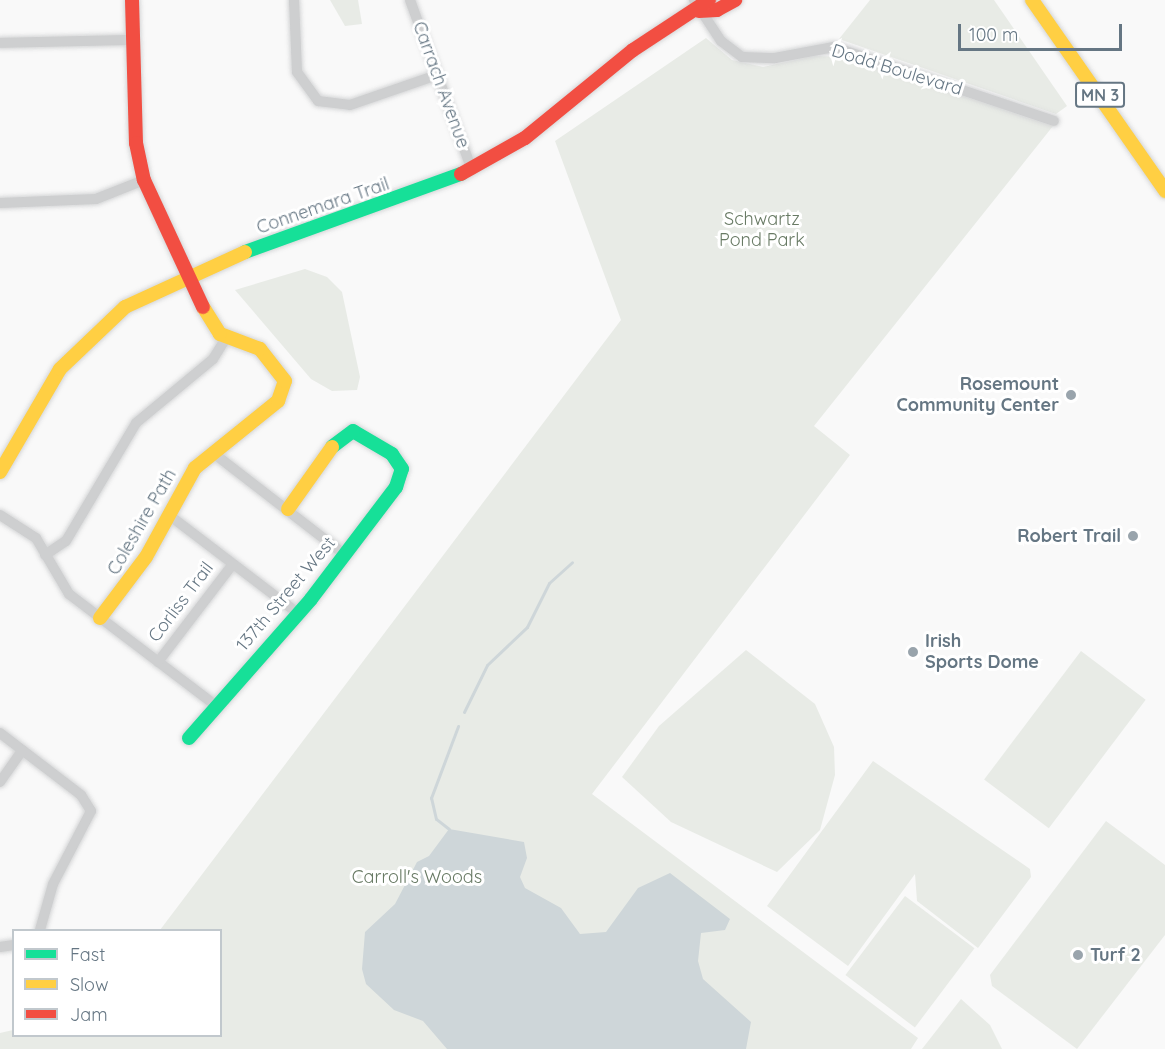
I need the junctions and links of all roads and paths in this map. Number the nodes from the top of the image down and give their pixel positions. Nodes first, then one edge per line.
1 (132, 0) edge
2 (294, 0) edge
3 (410, 0) edge
4 (709, 0) edge
5 (735, 0) edge
6 (1032, 0) edge
7 (696, 6) edge
8 (134, 40) junction
9 (0, 43) edge
10 (437, 75) junction
11 (1054, 122) dead end
12 (472, 170) junction
13 (144, 180) junction
14 (1165, 191) edge
15 (0, 203) edge
16 (185, 274) junction
17 (227, 337) junction
18 (212, 452) junction
19 (0, 472) edge
20 (288, 509) junction
21 (0, 515) edge
22 (169, 515) junction
23 (344, 554) junction
24 (45, 555) junction
25 (233, 564) junction
26 (295, 611) junction
27 (100, 618) junction
28 (158, 662) junction
29 (215, 705) junction
30 (0, 733) edge
31 (189, 738) dead end
32 (22, 750) junction
33 (0, 782) edge
34 (40, 929) edge

1 - 8 street, Coleshire Path
2 - 10 street
3 - 10 street, Carrach Avenue
4 - 7 street, Connemara Trail
5 - 7 street, Connemara Trail
6 - 14 street, MN 3
7 - 11 street, Dodd Boulevard
7 - 12 street, Connemara Trail
8 - 9 street
8 - 13 street, Coleshire Path
10 - 12 street, Carrach Avenue
12 - 16 street, Connemara Trail
13 - 15 street
13 - 16 street, Coleshire Path
16 - 17 street, Coleshire Path
16 - 19 street, Connemara Trail
17 - 18 street, Coleshire Path
17 - 24 street
18 - 20 street
18 - 22 street, Coleshire Path
20 - 23 street
20 - 23 street, 137th Street West
21 - 24 street
22 - 25 street
22 - 27 street, Coleshire Path
23 - 26 street, 137th Street West
24 - 27 street
25 - 26 street
25 - 28 street, Corliss Trail
26 - 29 street, 137th Street West
27 - 28 street
28 - 29 street
29 - 31 street, 137th Street West
30 - 32 street
32 - 33 street
32 - 34 street

